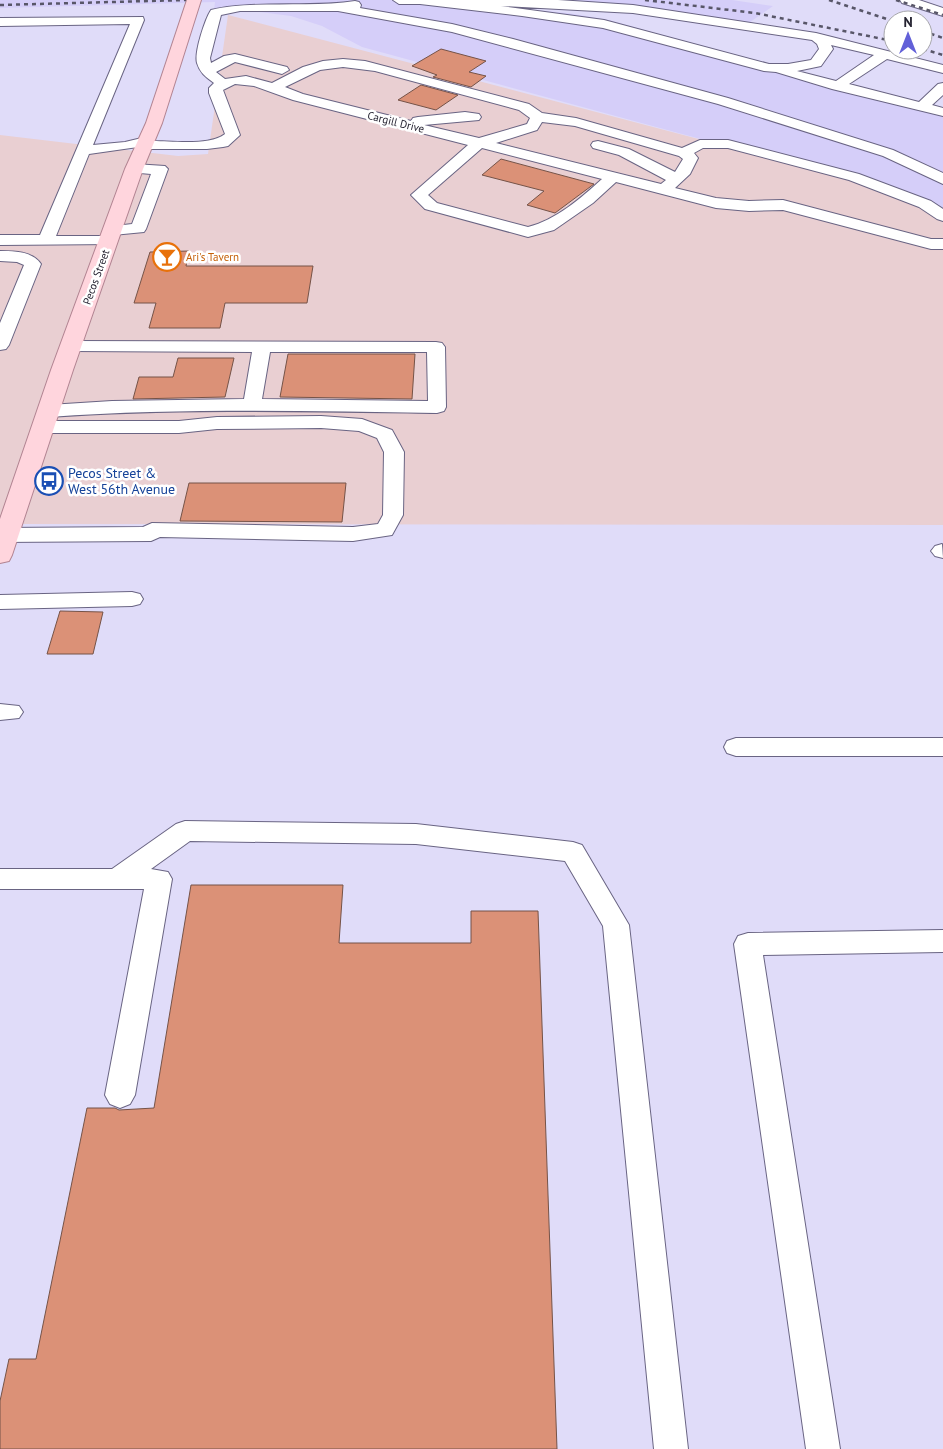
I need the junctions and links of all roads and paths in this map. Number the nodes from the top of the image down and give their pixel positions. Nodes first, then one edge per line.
1 (194, 0) edge
2 (368, 0) edge
3 (399, 0) edge
4 (906, 0) edge
5 (422, 1) edge
6 (341, 8) junction
7 (943, 12) edge
8 (0, 22) edge
9 (816, 37) junction
10 (883, 54) edge
11 (883, 55) edge
12 (907, 60) edge
13 (768, 68) junction
14 (207, 70) junction
15 (282, 70) dead end
16 (943, 70) edge
17 (222, 83) junction
18 (838, 86) junction
19 (943, 87) edge
20 (271, 88) junction
21 (922, 107) junction
22 (943, 112) edge
23 (474, 117) dead end
24 (393, 121) junction
25 (535, 122) junction
26 (559, 134) dead end
27 (587, 142) dead end
28 (479, 143) junction
29 (84, 150) junction
30 (100, 150) junction
31 (684, 153) junction
32 (141, 154) junction
33 (613, 177) junction
34 (943, 179) edge
35 (670, 185) junction
36 (943, 216) edge
37 (111, 235) junction
38 (0, 240) edge
39 (46, 240) junction
40 (943, 244) edge
41 (0, 256) edge
42 (0, 344) edge
43 (71, 346) junction
44 (262, 346) junction
45 (252, 405) junction
46 (47, 419) junction
47 (35, 455) junction
48 (0, 497) edge
49 (2, 542) edge
50 (132, 599) dead end
51 (0, 602) edge
52 (736, 747) dead end
53 (943, 747) edge
54 (0, 879) edge
55 (117, 879) junction
56 (943, 941) edge
57 (120, 1095) dead end
58 (671, 1449) edge
59 (823, 1449) edge

1 - 32 main road, Pecos Street
2 - 6 street
3 - 5 street
4 - 7 street
5 - 9 street
5 - 13 street
6 - 14 street
6 - 34 street
8 - 29 street
9 - 10 street
9 - 13 street
11 - 18 street
12 - 16 street
13 - 18 street
14 - 15 street
14 - 17 street
17 - 20 street, Cargill Drive
17 - 32 street
18 - 21 street
19 - 21 street
20 - 24 street, Cargill Drive
20 - 25 street
21 - 22 street
23 - 24 street
24 - 28 street, Cargill Drive
25 - 26 street
25 - 28 street
25 - 31 street
27 - 35 street
28 - 33 street, Cargill Drive
28 - 33 street
29 - 30 street
29 - 39 street
30 - 32 street
30 - 32 street
31 - 35 street
31 - 36 street
32 - 37 main road, Pecos Street
32 - 37 street
33 - 35 street, Cargill Drive
35 - 40 street, Cargill Drive
37 - 39 street
37 - 43 main road, Pecos Street
38 - 39 street
41 - 42 street
43 - 44 street
43 - 46 main road, Pecos Street
44 - 45 street
44 - 45 street
45 - 46 street
46 - 47 main road, Pecos Street
46 - 49 street
47 - 48 main road
47 - 49 main road, Pecos Street
50 - 51 street
52 - 53 street
54 - 55 street
55 - 57 street
55 - 58 street
56 - 59 street

